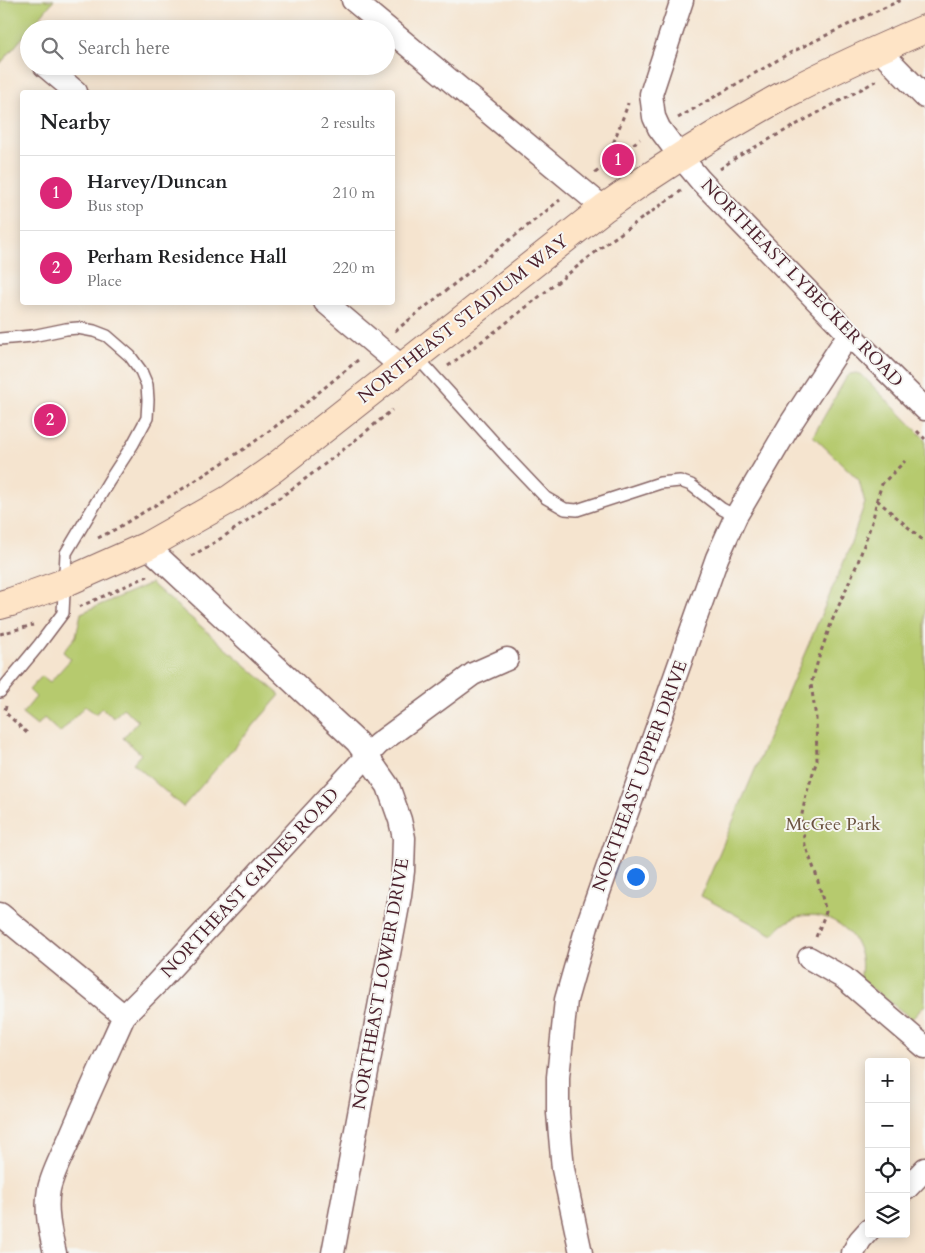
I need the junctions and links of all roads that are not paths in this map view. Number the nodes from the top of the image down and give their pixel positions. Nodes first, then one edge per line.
1 (353, 0) edge
2 (682, 0) edge
3 (377, 20) edge
4 (925, 29) edge
5 (395, 35) edge
6 (878, 49) junction
7 (56, 75) edge
8 (74, 90) edge
9 (925, 97) edge
10 (680, 156) junction
11 (604, 208) junction
12 (328, 305) edge
13 (849, 334) junction
14 (0, 339) edge
15 (409, 362) junction
16 (925, 409) edge
17 (736, 516) junction
18 (147, 546) junction
19 (64, 583) junction
20 (0, 605) edge
21 (507, 659) dead end
22 (0, 692) edge
23 (367, 756) junction
24 (0, 914) edge
25 (809, 958) road end
26 (124, 1016) junction
27 (925, 1047) edge
28 (925, 1169) edge
29 (910, 1185) edge
30 (865, 1234) edge
31 (55, 1253) edge
32 (333, 1253) edge
33 (581, 1253) edge
34 (853, 1253) edge

1 - 3 street
2 - 10 street, NORTHEAST LYBECKER ROAD
4 - 6 main road, NORTHEAST STADIUM WAY
5 - 11 street
6 - 9 street
6 - 10 main road, NORTHEAST STADIUM WAY
7 - 8 street
10 - 11 main road, NORTHEAST STADIUM WAY
10 - 13 street, NORTHEAST LYBECKER ROAD
11 - 15 main road, NORTHEAST STADIUM WAY
12 - 15 street
13 - 16 street, NORTHEAST LYBECKER ROAD
13 - 17 street, NORTHEAST UPPER DRIVE
14 - 19 lane
15 - 17 lane
15 - 18 main road, NORTHEAST STADIUM WAY
17 - 33 street, NORTHEAST UPPER DRIVE
18 - 19 main road, NORTHEAST STADIUM WAY
18 - 23 street, NORTHEAST LOWER DRIVE
19 - 20 main road, NORTHEAST STADIUM WAY
19 - 22 lane
21 - 23 street, NORTHEAST GAINES ROAD
23 - 26 street, NORTHEAST GAINES ROAD
23 - 32 street, NORTHEAST LOWER DRIVE
24 - 26 street
25 - 27 street
26 - 31 street
28 - 29 street
30 - 34 street

